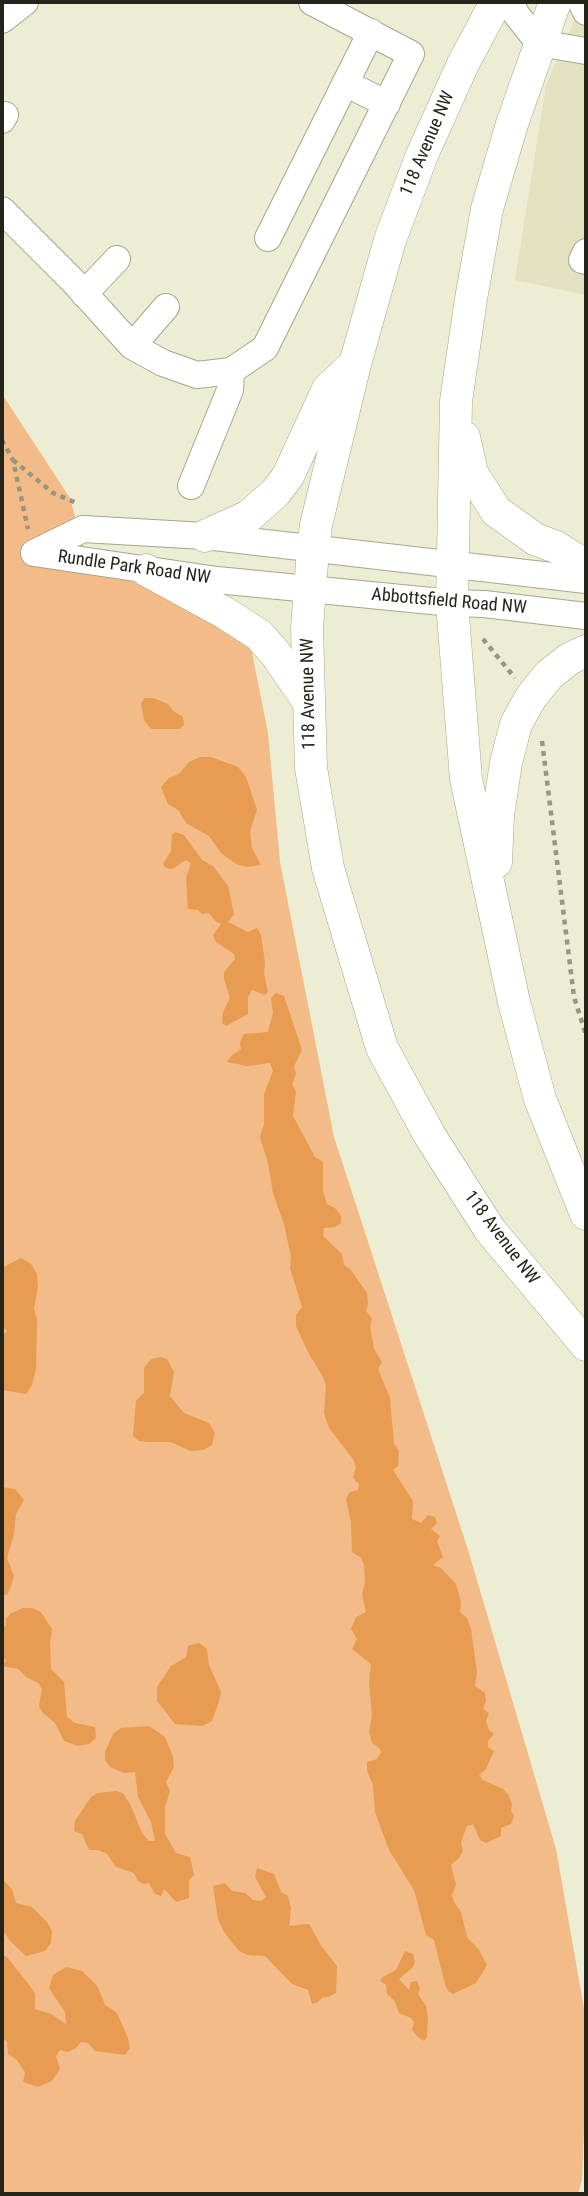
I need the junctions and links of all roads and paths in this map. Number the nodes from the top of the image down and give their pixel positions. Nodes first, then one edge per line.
1 (25, 2) edge
2 (312, 2) edge
3 (496, 2) edge
4 (511, 2) edge
5 (555, 2) edge
6 (581, 2) edge
7 (586, 12) edge
8 (2, 20) edge
9 (371, 32) junction
10 (539, 43) junction
11 (586, 51) edge
12 (345, 83) junction
13 (387, 104) junction
14 (2, 210) edge
15 (268, 238) dead end
16 (586, 252) edge
17 (117, 259) dead end
18 (586, 261) edge
19 (84, 294) junction
20 (166, 307) dead end
21 (132, 346) junction
22 (355, 365) junction
23 (231, 371) junction
24 (456, 401) junction
25 (2, 440) edge
26 (13, 460) junction
27 (191, 486) dead end
28 (85, 505) dead end
29 (205, 536) junction
30 (313, 550) junction
31 (34, 553) junction
32 (452, 564) junction
33 (586, 566) edge
34 (146, 570) junction
35 (586, 580) edge
36 (311, 589) junction
37 (452, 603) junction
38 (586, 616) edge
39 (478, 632) dead end
40 (586, 651) edge
41 (521, 685) dead end
42 (308, 701) junction
43 (541, 733) dead end
44 (493, 898) junction
45 (586, 1035) edge
46 (586, 1214) edge
47 (586, 1345) edge

1 - 8 street
2 - 9 street
3 - 22 main road, 118 Avenue NW
4 - 10 street
5 - 10 main road
6 - 7 street
9 - 12 street
9 - 13 street
10 - 11 street
10 - 24 main road
12 - 13 street
12 - 15 street
13 - 23 street
14 - 19 street
16 - 18 street
17 - 19 street
19 - 21 street
20 - 21 street
21 - 23 street
22 - 29 main road
22 - 30 main road, 118 Avenue NW
23 - 27 street
24 - 32 main road
24 - 33 main road
25 - 26 path
26 - 28 path
26 - 31 path
29 - 30 street, Rundle Park Road NW
29 - 31 street, Rundle Park Road NW
30 - 32 street, Abbottsfield Road NW
30 - 36 main road, 118 Avenue NW
31 - 34 street, Rundle Park Road NW
32 - 35 street, Abbottsfield Road NW
32 - 37 main road
34 - 36 street, Rundle Park Road NW
34 - 42 main road
36 - 37 street, Abbottsfield Road NW
36 - 42 main road, 118 Avenue NW
37 - 38 street, Abbottsfield Road NW
37 - 44 main road
39 - 41 path
40 - 44 main road
42 - 47 main road, 118 Avenue NW
43 - 45 path
44 - 46 main road

